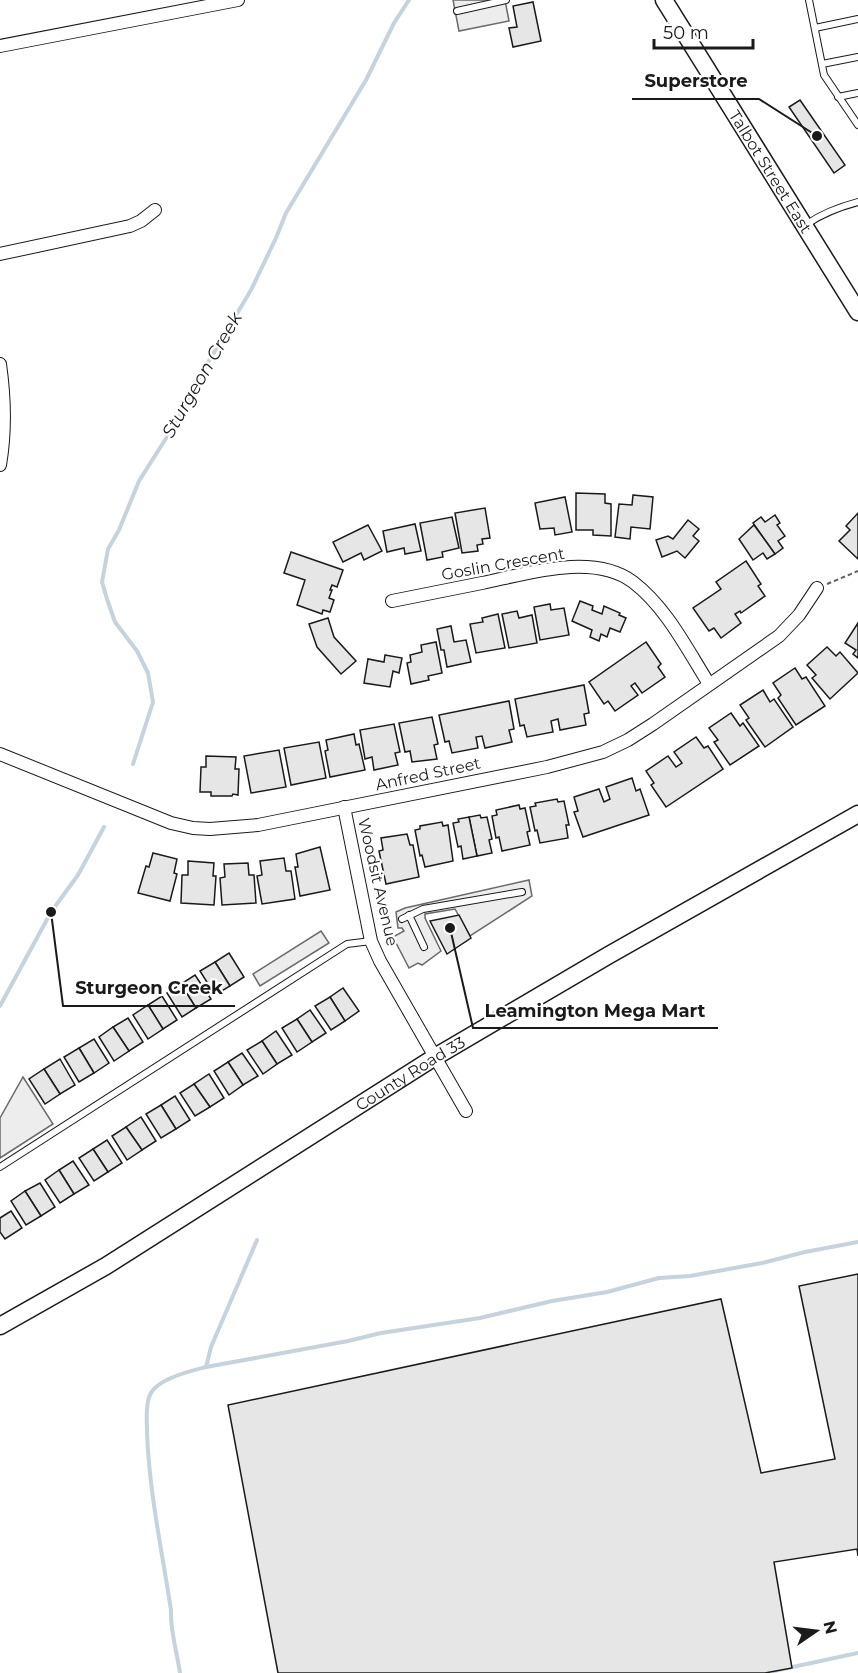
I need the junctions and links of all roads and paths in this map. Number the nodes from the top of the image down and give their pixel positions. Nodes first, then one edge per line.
1 (238, 0) edge
2 (506, 0) edge
3 (664, 0) edge
4 (809, 0) edge
5 (457, 11) dead end
6 (858, 19) edge
7 (815, 28) junction
8 (0, 46) edge
9 (858, 57) edge
10 (822, 64) junction
11 (858, 93) edge
12 (838, 97) junction
13 (858, 125) edge
14 (858, 202) edge
15 (155, 210) dead end
16 (804, 226) junction
17 (0, 254) edge
18 (858, 312) edge
19 (0, 364) edge
20 (0, 465) edge
21 (858, 571) edge
22 (817, 588) joint
23 (392, 600) dead end
24 (709, 684) junction
25 (0, 754) edge
26 (344, 807) junction
27 (858, 814) edge
28 (522, 892) dead end
29 (409, 915) junction
30 (402, 919) dead end
31 (371, 941) junction
32 (424, 947) dead end
33 (435, 1057) junction
34 (466, 1111) dead end
35 (0, 1167) edge
36 (0, 1326) edge

1 - 8 street
2 - 5 lane
3 - 16 main road, Talbot Street East
4 - 7 lane
6 - 7 lane
7 - 10 lane
9 - 10 lane
10 - 12 lane
11 - 12 lane
12 - 13 lane
14 - 16 lane
15 - 17 street
16 - 18 main road, Talbot Street East
19 - 20 street
21 - 22 path
22 - 24 street, Anfred Street
23 - 24 street, Goslin Crescent
24 - 26 street, Anfred Street
25 - 26 street, Anfred Street
26 - 31 street, Woodsit Avenue
27 - 33 main road, County Road 33
28 - 29 lane
29 - 30 lane
29 - 32 lane
31 - 33 street, Woodsit Avenue
31 - 35 lane
33 - 34 street, Woodsit Avenue
33 - 36 main road, County Road 33

